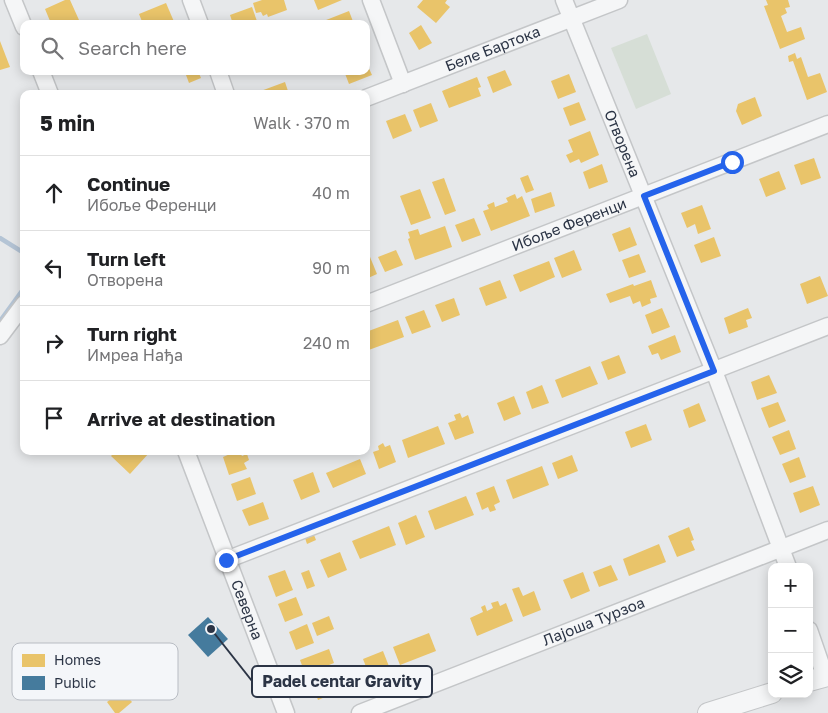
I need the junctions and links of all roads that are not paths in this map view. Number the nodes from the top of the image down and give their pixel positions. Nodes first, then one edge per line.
1 (13, 0) edge
2 (192, 0) edge
3 (371, 0) edge
4 (564, 0) edge
5 (619, 0) edge
6 (571, 18) junction
7 (21, 20) edge
8 (199, 20) edge
9 (43, 75) edge
10 (219, 75) edge
11 (403, 84) junction
12 (48, 90) edge
13 (225, 90) edge
14 (370, 96) edge
15 (828, 124) edge
16 (644, 196) junction
17 (370, 302) edge
18 (20, 309) edge
19 (828, 326) edge
20 (0, 336) edge
21 (714, 371) junction
22 (187, 455) edge
23 (828, 530) edge
24 (781, 548) junction
25 (226, 560) junction
26 (787, 563) edge
27 (813, 646) edge
28 (821, 678) edge
29 (768, 694) edge
30 (286, 713) edge
31 (360, 713) edge
32 (708, 713) edge

1 - 7 street
2 - 8 street
3 - 11 street
4 - 6 street, Отворена
5 - 6 street, Беле Бартока
6 - 11 street, Беле Бартока
6 - 16 street, Отворена
9 - 12 street
10 - 13 street
11 - 14 street, Беле Бартока
15 - 16 street, Ибоље Ференци
16 - 17 street, Ибоље Ференци
16 - 21 street, Отворена
18 - 20 street
19 - 21 street
21 - 24 street, Отворена
21 - 25 street
22 - 25 street, Северна
23 - 24 street, Лајоша Турзоа
24 - 26 street, Отворена
24 - 31 street, Лајоша Турзоа
25 - 30 street, Северна
27 - 28 street
29 - 32 street

